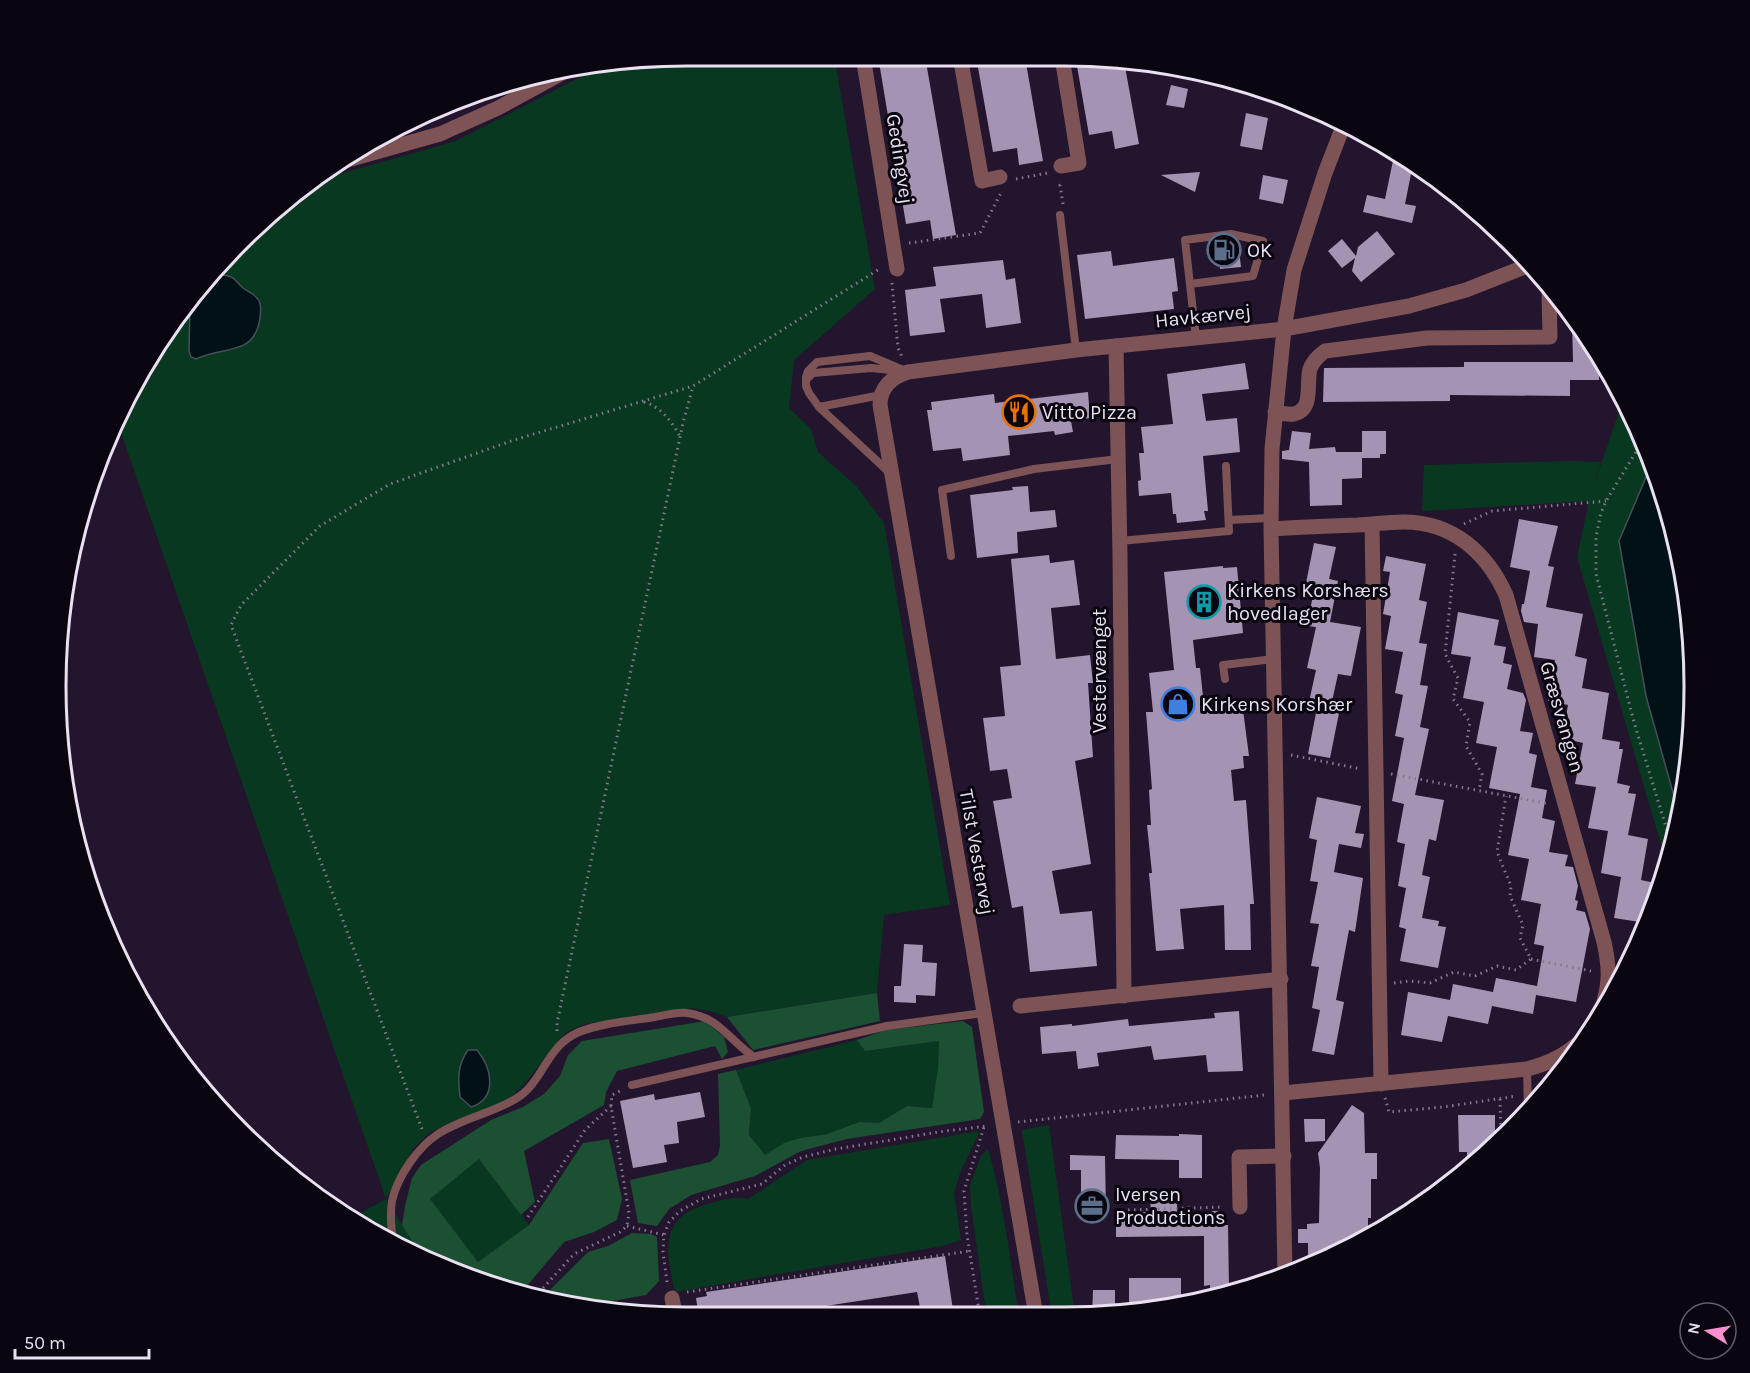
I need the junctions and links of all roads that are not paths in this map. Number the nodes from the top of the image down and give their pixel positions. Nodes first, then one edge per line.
1 (865, 66) edge
2 (962, 66) edge
3 (1063, 66) edge
4 (544, 83) edge
5 (1341, 132) edge
6 (368, 154) edge
7 (1061, 166) road end
8 (1004, 179) road end
9 (1060, 215) road end
10 (895, 258) road end
11 (1521, 268) edge
12 (1190, 284) junction
13 (1549, 301) edge
14 (1284, 329) junction
15 (1196, 338) junction
16 (1116, 346) junction
17 (1076, 350) junction
18 (908, 372) junction
19 (806, 386) junction
20 (881, 395) junction
21 (819, 407) junction
22 (1275, 412) junction
23 (1118, 459) junction
24 (1226, 466) dead end
25 (892, 475) junction
26 (1229, 520) junction
27 (1271, 523) junction
28 (1372, 524) junction
29 (1120, 541) junction
30 (951, 556) dead end
31 (1274, 659) junction
32 (1225, 679) dead end
33 (1281, 979) junction
34 (1609, 983) edge
35 (1124, 996) junction
36 (1020, 1006) dead end
37 (983, 1013) junction
38 (1561, 1056) edge
39 (754, 1057) junction
40 (1527, 1069) junction
41 (1381, 1084) junction
42 (632, 1085) road end
43 (1283, 1093) junction
44 (1527, 1099) edge
45 (1284, 1156) junction
46 (1240, 1207) road end
47 (392, 1232) edge
48 (1285, 1266) edge
49 (671, 1297) road end
50 (673, 1307) edge
51 (1034, 1307) edge

1 - 10 street, Gedingvej
2 - 8 street
3 - 7 street
4 - 6 street
5 - 14 street
9 - 17 lane
11 - 14 street, Havkærvej
12 - 12 lane
12 - 15 lane
13 - 22 street
14 - 15 street, Havkærvej
14 - 22 street
15 - 16 street, Havkærvej
16 - 17 street, Havkærvej
16 - 23 street, Vestervænget
17 - 18 street, Havkærvej
18 - 19 lane
18 - 19 lane
18 - 20 street, Havkærvej
19 - 21 lane
20 - 21 lane
20 - 25 street, Tilst Vestervej
21 - 25 lane
22 - 27 street
23 - 29 street, Vestervænget
23 - 30 lane
24 - 26 lane
25 - 37 street, Tilst Vestervej
26 - 27 lane
26 - 29 lane
27 - 28 street, Græsvangen
27 - 31 street
28 - 34 street, Græsvangen
28 - 41 street
29 - 35 street, Vestervænget
31 - 32 lane
31 - 33 street
33 - 35 street
33 - 43 street
35 - 36 street
37 - 39 lane
37 - 51 street, Tilst Vestervej
38 - 40 street
39 - 42 lane
39 - 47 lane
40 - 41 street
40 - 44 lane
41 - 43 street
43 - 45 street
45 - 46 street
45 - 48 street
49 - 50 street

